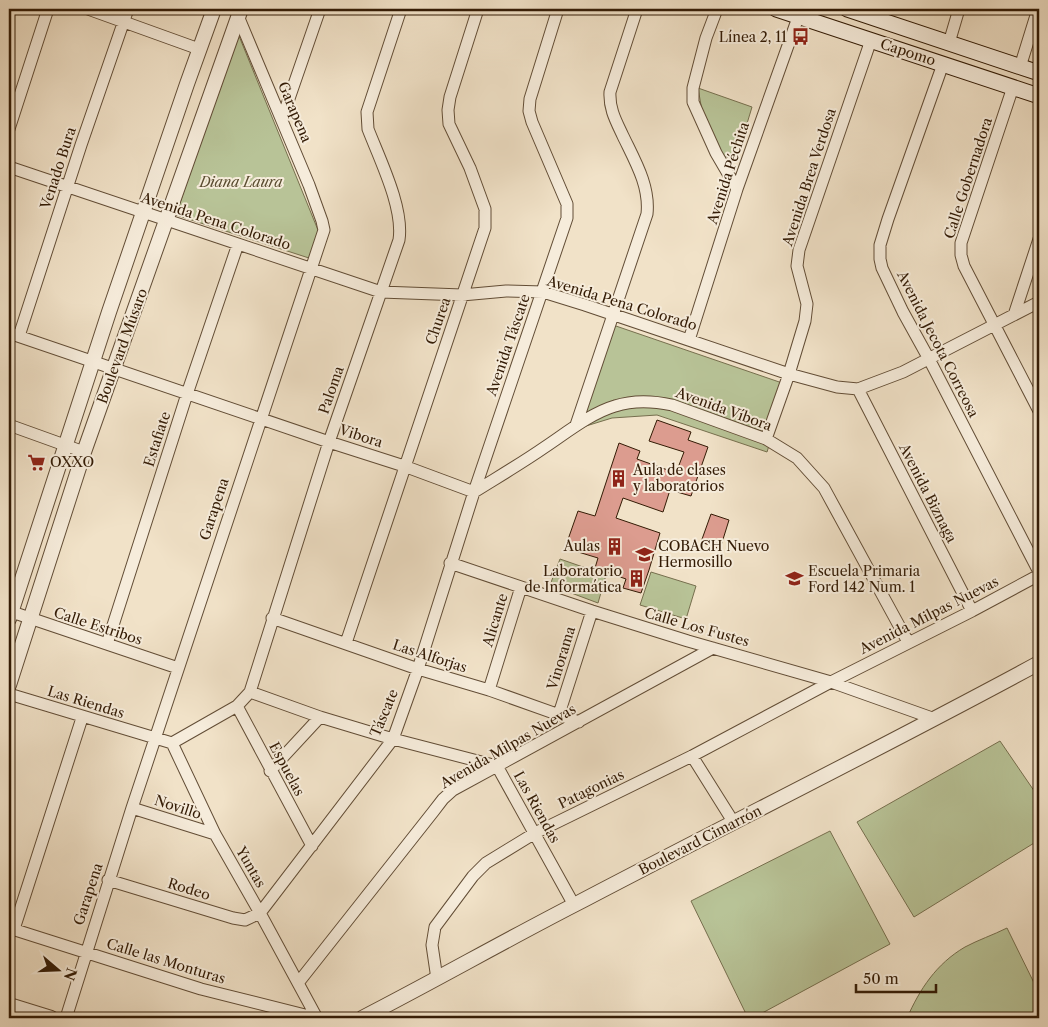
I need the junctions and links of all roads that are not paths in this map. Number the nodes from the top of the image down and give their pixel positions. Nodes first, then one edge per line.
1 (48, 9) edge
2 (88, 9) edge
3 (128, 9) edge
4 (214, 9) edge
5 (320, 9) edge
6 (401, 9) edge
7 (478, 9) edge
8 (558, 9) edge
9 (637, 9) edge
10 (717, 9) edge
11 (776, 9) edge
12 (847, 9) edge
13 (959, 9) edge
14 (1038, 9) edge
15 (239, 12) edge
16 (800, 12) edge
17 (881, 14) edge
18 (123, 22) junction
19 (871, 40) junction
20 (949, 43) junction
21 (199, 49) junction
22 (943, 64) junction
23 (1020, 67) junction
24 (1039, 73) edge
25 (1013, 88) junction
26 (1039, 96) edge
27 (282, 119) junction
28 (9, 129) edge
29 (9, 167) edge
30 (68, 186) junction
31 (737, 190) junction
32 (144, 213) junction
33 (166, 221) junction
34 (1039, 239) edge
35 (238, 244) junction
36 (311, 268) junction
37 (380, 292) junction
38 (542, 292) junction
39 (462, 295) junction
40 (1039, 302) edge
41 (614, 314) junction
42 (1014, 315) junction
43 (994, 326) junction
44 (14, 335) edge
45 (689, 340) junction
46 (929, 359) junction
47 (94, 362) junction
48 (113, 369) junction
49 (789, 374) junction
50 (858, 389) junction
51 (187, 394) junction
52 (1039, 410) edge
53 (260, 418) junction
54 (9, 425) edge
55 (576, 425) junction
56 (766, 439) junction
57 (329, 442) junction
58 (66, 446) junction
59 (84, 452) junction
60 (404, 466) junction
61 (474, 492) junction
62 (450, 563) junction
63 (1039, 574) edge
64 (521, 587) junction
65 (592, 611) junction
66 (972, 611) junction
67 (10, 614) edge
68 (272, 618) junction
69 (31, 619) junction
70 (908, 642) junction
71 (346, 643) junction
72 (107, 644) junction
73 (713, 648) junction
74 (1039, 663) edge
75 (178, 668) junction
76 (418, 669) junction
77 (831, 682) junction
78 (9, 685) edge
79 (489, 690) junction
80 (250, 692) junction
81 (9, 694) edge
82 (237, 706) junction
83 (559, 714) junction
84 (320, 716) junction
85 (82, 718) junction
86 (935, 719) junction
87 (578, 722) junction
88 (156, 738) junction
89 (393, 739) junction
90 (172, 743) junction
91 (692, 756) junction
92 (497, 766) junction
93 (270, 771) junction
94 (132, 808) junction
95 (734, 823) junction
96 (535, 833) junction
97 (215, 834) junction
98 (312, 846) junction
99 (108, 880) junction
100 (574, 905) junction
101 (260, 913) junction
102 (11, 928) edge
103 (86, 952) junction
104 (438, 980) junction
105 (298, 983) junction
106 (9, 1005) edge
107 (51, 1018) edge
108 (66, 1018) edge
109 (317, 1018) edge
110 (362, 1018) edge

1 - 28 street
2 - 18 street
3 - 18 street, Venado Bura
4 - 21 street, Boulevard Músaro
5 - 27 street
6 - 37 street, Paloma
7 - 39 street, Churea
8 - 38 street, Avenida Táscate
9 - 41 street
10 - 31 street
11 - 16 main road, Capomo
12 - 17 main road, Capomo
13 - 20 street
14 - 23 street
15 - 27 street, Garapena
15 - 33 street, Boulevard Músaro
16 - 19 main road, Capomo
16 - 31 street, Avenida Péchita
17 - 20 main road, Capomo
18 - 21 street
18 - 30 street, Venado Bura
19 - 22 main road, Capomo
19 - 49 street, Avenida Brea Verdosa
20 - 23 main road, Capomo
21 - 32 street, Boulevard Músaro
22 - 25 main road, Capomo
22 - 46 street, Avenida Jecota Correosa
23 - 24 main road, Capomo
25 - 26 main road, Capomo
25 - 43 street, Calle Gobernadora
27 - 36 street, Garapena
29 - 30 street, Avenida Pena Colorado
30 - 32 street, Avenida Pena Colorado
30 - 44 street, Venado Bura
31 - 45 street, Avenida Péchita
32 - 33 street, Avenida Pena Colorado
32 - 47 street, Boulevard Músaro
33 - 35 street, Avenida Pena Colorado
33 - 48 street, Boulevard Músaro
34 - 42 street
35 - 36 street, Avenida Pena Colorado
35 - 51 street, Estafiate
36 - 37 street, Avenida Pena Colorado
36 - 53 street, Garapena
37 - 39 street, Avenida Pena Colorado
37 - 57 street, Paloma
38 - 39 street, Avenida Pena Colorado
38 - 41 street, Avenida Pena Colorado
38 - 61 street, Avenida Táscate
39 - 60 street, Churea
40 - 42 street, Avenida Pena Colorado
41 - 45 street, Avenida Pena Colorado
41 - 55 street
42 - 43 street, Avenida Pena Colorado
43 - 46 street, Avenida Pena Colorado
43 - 52 street, Calle Gobernadora
44 - 47 street, Vibora
45 - 49 street, Avenida Pena Colorado
46 - 50 street, Avenida Pena Colorado
46 - 63 street, Avenida Jecota Correosa
47 - 48 street, Vibora
47 - 58 street, Boulevard Músaro
48 - 51 street, Vibora
48 - 59 street, Boulevard Músaro
49 - 50 street, Avenida Pena Colorado
49 - 56 street, Avenida Brea Verdosa
50 - 66 street, Avenida Biznaga
51 - 53 street, Vibora
51 - 72 street, Estafiate
53 - 57 street, Vibora
53 - 75 street, Garapena
54 - 58 street
55 - 56 street, Avenida Víbora
55 - 61 street
56 - 70 street, Avenida Víbora
57 - 60 street, Vibora
57 - 68 street, Paloma
58 - 59 street
58 - 67 street, Boulevard Músaro
59 - 69 street, Boulevard Músaro
60 - 61 street, Vibora
60 - 71 street, Churea
61 - 62 street, Táscate
62 - 64 street, Calle Los Fustes
62 - 76 street, Táscate
63 - 66 street, Avenida Milpas Nuevas
64 - 65 street, Calle Los Fustes
64 - 79 street, Alicante
65 - 73 street, Calle Los Fustes
65 - 83 street, Vinorama
66 - 70 street, Avenida Milpas Nuevas
67 - 69 street, Calle Estribos
68 - 71 street, Las Alforjas
68 - 80 street, Paloma
69 - 72 street, Calle Estribos
69 - 78 street, Boulevard Músaro
70 - 77 street, Avenida Milpas Nuevas
71 - 76 street, Las Alforjas
72 - 75 street, Calle Estribos
73 - 77 street, Calle Los Fustes
73 - 87 street, Avenida Milpas Nuevas
74 - 86 street, Boulevard Cimarrón
75 - 88 street, Garapena
76 - 79 street, Las Alforjas
76 - 89 street, Táscate
77 - 86 street, Calle Los Fustes
77 - 91 street, Patagonias
79 - 83 street, Las Alforjas
80 - 82 street, Paloma
80 - 84 street, Las Riendas
81 - 85 street, Las Riendas
82 - 90 street, Paloma
82 - 93 street, Espuelas
83 - 87 street, Las Alforjas
84 - 89 street, Las Riendas
84 - 93 street
85 - 88 street, Las Riendas
85 - 102 street
86 - 95 street, Boulevard Cimarrón
87 - 92 street, Avenida Milpas Nuevas
88 - 90 street
88 - 94 street, Garapena
89 - 92 street, Las Riendas
89 - 98 street, Táscate
90 - 97 street, Yuntas
91 - 95 street
91 - 96 street, Patagonias
92 - 96 street, Las Riendas
92 - 105 street, Avenida Milpas Nuevas
93 - 98 street, Espuelas
94 - 97 street, Novillo
94 - 99 street, Garapena
95 - 100 street, Boulevard Cimarrón
96 - 100 street, Las Riendas
96 - 104 street, Patagonias
97 - 101 street, Yuntas
98 - 101 street, Táscate
99 - 101 street, Rodeo
99 - 103 street, Garapena
100 - 104 street, Boulevard Cimarrón
101 - 105 street, Yuntas
102 - 103 street, Calle las Monturas
103 - 108 street, Garapena
103 - 109 street, Calle las Monturas
104 - 110 street, Boulevard Cimarrón
105 - 109 street, Yuntas
106 - 107 street

